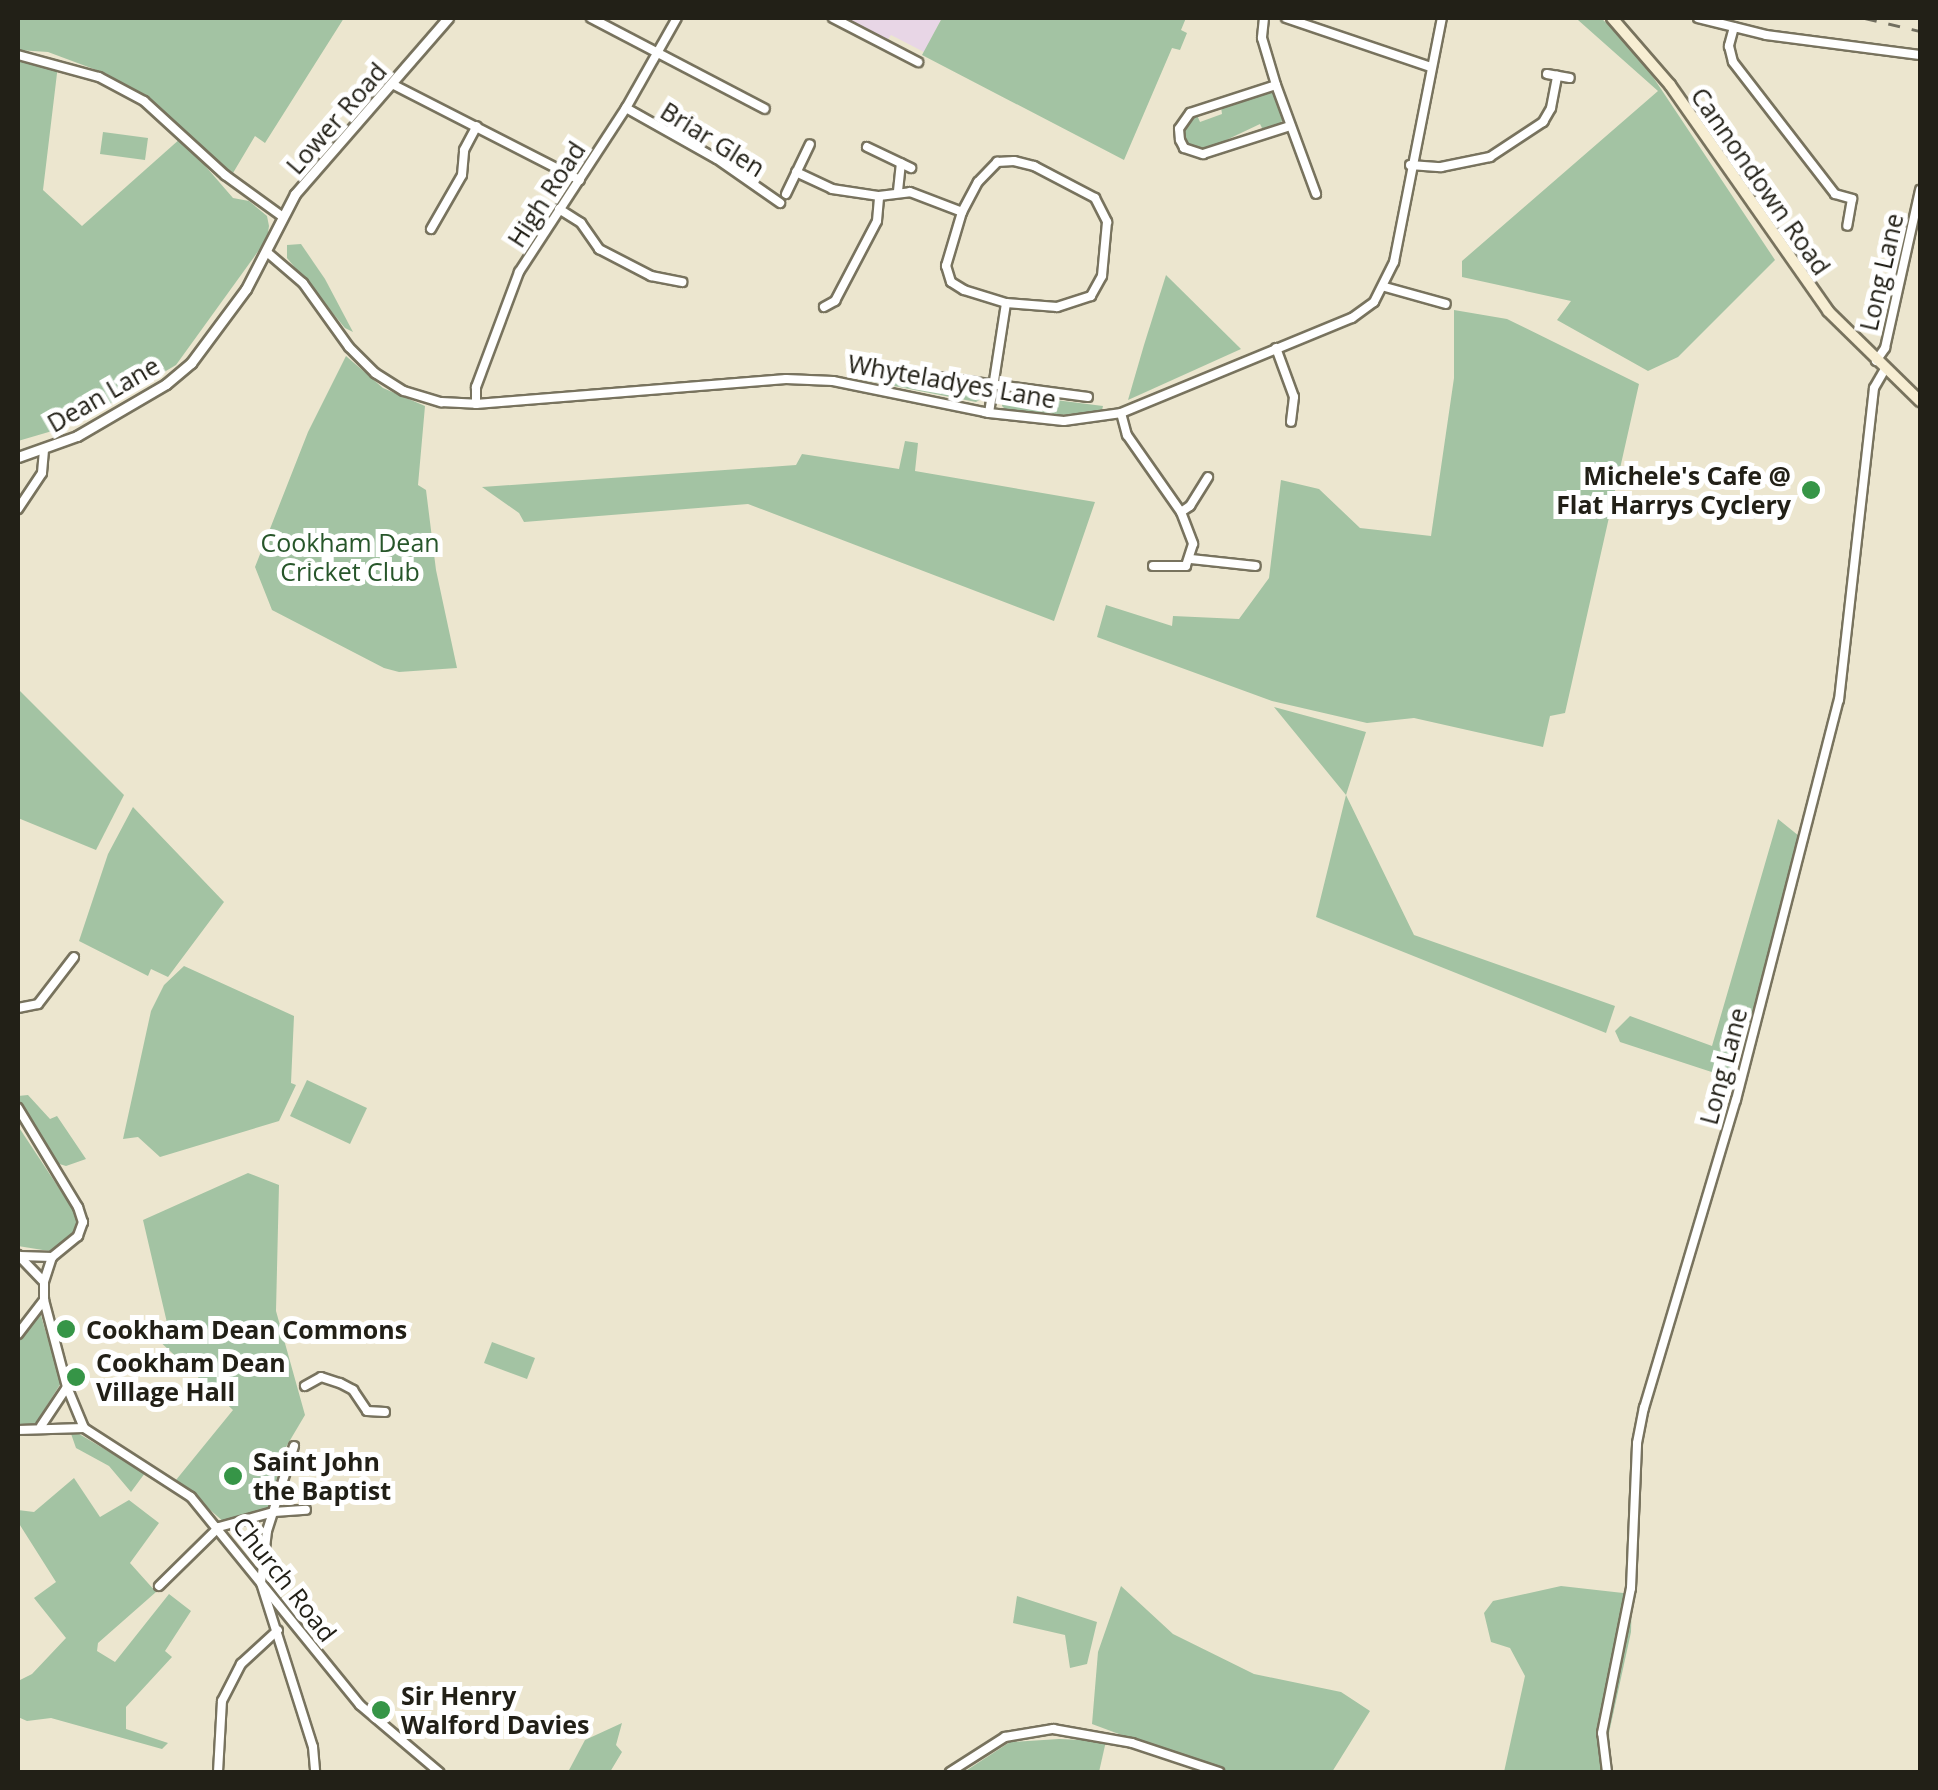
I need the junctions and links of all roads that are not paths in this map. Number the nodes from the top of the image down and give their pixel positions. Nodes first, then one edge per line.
1 (448, 18) edge
2 (591, 18) edge
3 (677, 18) edge
4 (834, 18) edge
5 (1264, 18) edge
6 (1286, 18) edge
7 (1442, 18) edge
8 (1698, 18) edge
9 (1617, 19) edge
10 (1734, 27) junction
11 (658, 52) junction
12 (18, 55) edge
13 (1920, 55) edge
14 (918, 62) dead end
15 (1430, 67) junction
16 (1570, 78) dead end
17 (392, 84) junction
18 (1276, 85) junction
19 (626, 108) junction
20 (764, 109) dead end
21 (476, 126) junction
22 (1290, 126) junction
23 (810, 144) dead end
24 (867, 147) dead end
25 (901, 163) junction
26 (1410, 165) junction
27 (911, 168) dead end
28 (796, 172) junction
29 (580, 180) junction
30 (1855, 186) dead end
31 (1920, 190) edge
32 (898, 191) junction
33 (786, 194) dead end
34 (1316, 194) dead end
35 (878, 196) junction
36 (1852, 199) junction
37 (780, 203) dead end
38 (560, 209) junction
39 (962, 212) junction
40 (283, 217) junction
41 (1847, 226) dead end
42 (430, 228) dead end
43 (268, 253) junction
44 (682, 282) dead end
45 (1384, 287) junction
46 (1006, 303) junction
47 (1446, 304) dead end
48 (824, 308) dead end
49 (1276, 348) junction
50 (1881, 365) junction
51 (855, 366) dead end
52 (994, 384) junction
53 (1088, 396) dead end
54 (1920, 401) edge
55 (476, 404) junction
56 (989, 412) junction
57 (1120, 412) junction
58 (1292, 422) dead end
59 (44, 450) junction
60 (18, 457) edge
61 (1208, 477) dead end
62 (18, 509) edge
63 (1181, 512) junction
64 (1191, 560) junction
65 (1153, 566) dead end
66 (1256, 566) dead end
67 (74, 958) dead end
68 (18, 1008) edge
69 (18, 1108) edge
70 (19, 1255) edge
71 (52, 1257) junction
72 (44, 1282) junction
73 (44, 1300) junction
74 (18, 1334) edge
75 (305, 1386) dead end
76 (67, 1387) junction
77 (385, 1412) dead end
78 (41, 1426) junction
79 (84, 1428) junction
80 (18, 1430) edge
81 (294, 1446) dead end
82 (306, 1510) dead end
83 (274, 1512) junction
84 (219, 1528) junction
85 (261, 1583) junction
86 (159, 1586) dead end
87 (278, 1630) junction
88 (307, 1640) junction
89 (286, 1651) junction
90 (218, 1772) edge
91 (316, 1772) edge
92 (439, 1772) edge
93 (950, 1772) edge
94 (1219, 1772) edge
95 (1607, 1772) edge

1 - 17 street, Lower Road
2 - 11 street
3 - 11 street, High Road
4 - 14 street
5 - 18 street
6 - 15 street
7 - 15 street
8 - 10 street
9 - 50 main road, Cannondown Road
10 - 13 street
10 - 36 street
11 - 19 street, High Road
11 - 20 street
12 - 40 street
15 - 26 street
16 - 26 street
17 - 21 street
17 - 40 street, Lower Road
18 - 22 street
18 - 22 street
19 - 29 street, High Road
19 - 37 street, Briar Glen
21 - 29 street
21 - 42 street
22 - 34 street
23 - 28 street
24 - 25 street
25 - 27 street
25 - 32 street
26 - 45 street
28 - 33 street
28 - 35 street
29 - 38 street, High Road
30 - 36 street
31 - 50 street, Long Lane
32 - 35 street
32 - 39 street
35 - 48 street
36 - 41 street
38 - 44 street
38 - 55 street, High Road
39 - 46 street
39 - 46 street
40 - 43 street, Lower Road
43 - 55 street, Whyteladyes Lane
43 - 59 street, Dean Lane
45 - 47 street
45 - 49 street, Whyteladyes Lane
46 - 52 street
49 - 57 street, Whyteladyes Lane
49 - 58 street
50 - 54 main road, Cannondown Road
50 - 95 street, Long Lane
51 - 52 street
52 - 53 street
52 - 56 street
55 - 56 street, Whyteladyes Lane
56 - 57 street, Whyteladyes Lane
57 - 63 street
59 - 60 street, Dean Lane
59 - 62 street
61 - 63 street
63 - 64 street
64 - 65 street
64 - 66 street
67 - 68 street
69 - 71 street
70 - 71 street
70 - 72 street
71 - 72 street
72 - 73 street
73 - 74 street
73 - 76 street
75 - 77 street
76 - 78 street
76 - 79 street
78 - 79 street
78 - 80 street
79 - 84 street, Church Road
81 - 83 street
82 - 83 street
83 - 84 street
83 - 85 street
84 - 85 street, Church Road
84 - 86 street
85 - 87 street
85 - 88 street, Church Road
87 - 89 street
87 - 90 street
88 - 89 street
88 - 92 street, Church Road
89 - 91 street
93 - 94 street

